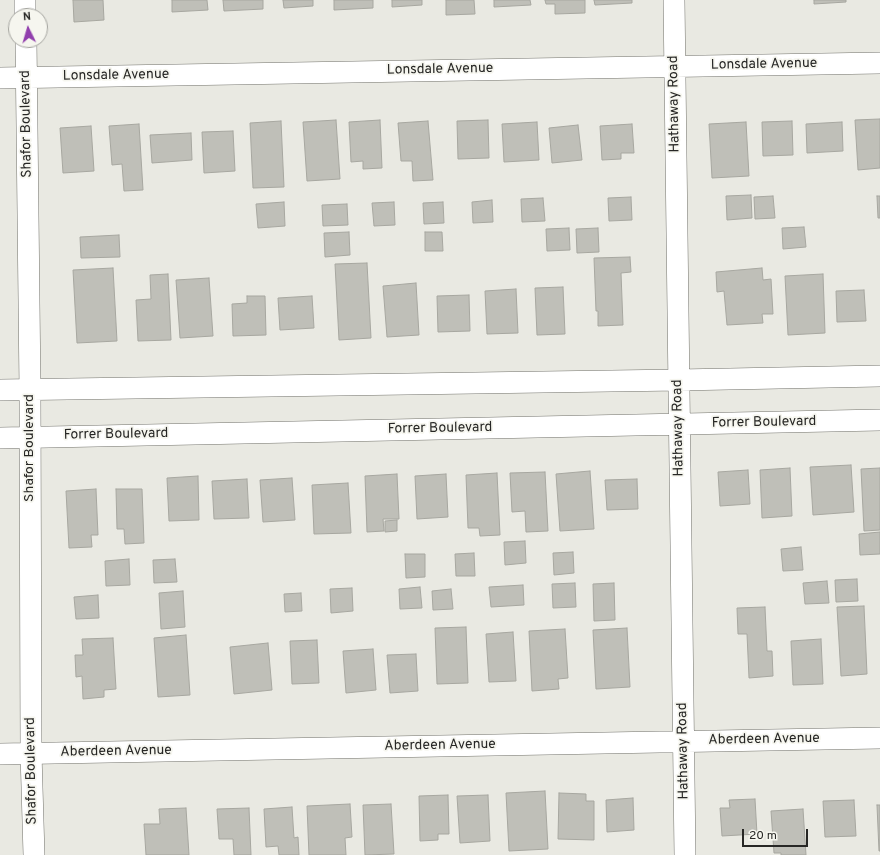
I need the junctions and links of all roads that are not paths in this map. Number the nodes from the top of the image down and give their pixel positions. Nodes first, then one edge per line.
1 (674, 0) edge
2 (26, 48) edge
3 (880, 63) edge
4 (675, 66) junction
5 (0, 78) edge
6 (26, 78) junction
7 (880, 376) edge
8 (679, 380) junction
9 (30, 389) junction
10 (0, 390) edge
11 (880, 420) edge
12 (679, 424) junction
13 (30, 437) junction
14 (0, 438) edge
15 (880, 738) edge
16 (684, 742) junction
17 (31, 753) junction
18 (0, 754) edge
19 (34, 855) edge
20 (686, 855) edge

1 - 4 street, Hathaway Road
2 - 6 street, Shafor Boulevard
3 - 4 street, Lonsdale Avenue
4 - 6 street, Lonsdale Avenue
4 - 8 street, Hathaway Road
5 - 6 street, Lonsdale Avenue
6 - 9 street, Shafor Boulevard
7 - 8 street
8 - 9 street
8 - 12 street, Hathaway Road
9 - 10 street
9 - 13 street, Shafor Boulevard
11 - 12 street, Forrer Boulevard
12 - 13 street, Forrer Boulevard
12 - 16 street, Hathaway Road
13 - 14 street, Forrer Boulevard
13 - 17 street, Shafor Boulevard
15 - 16 street, Aberdeen Avenue
16 - 17 street, Aberdeen Avenue
16 - 20 street, Hathaway Road
17 - 18 street, Aberdeen Avenue
17 - 19 street, Shafor Boulevard

